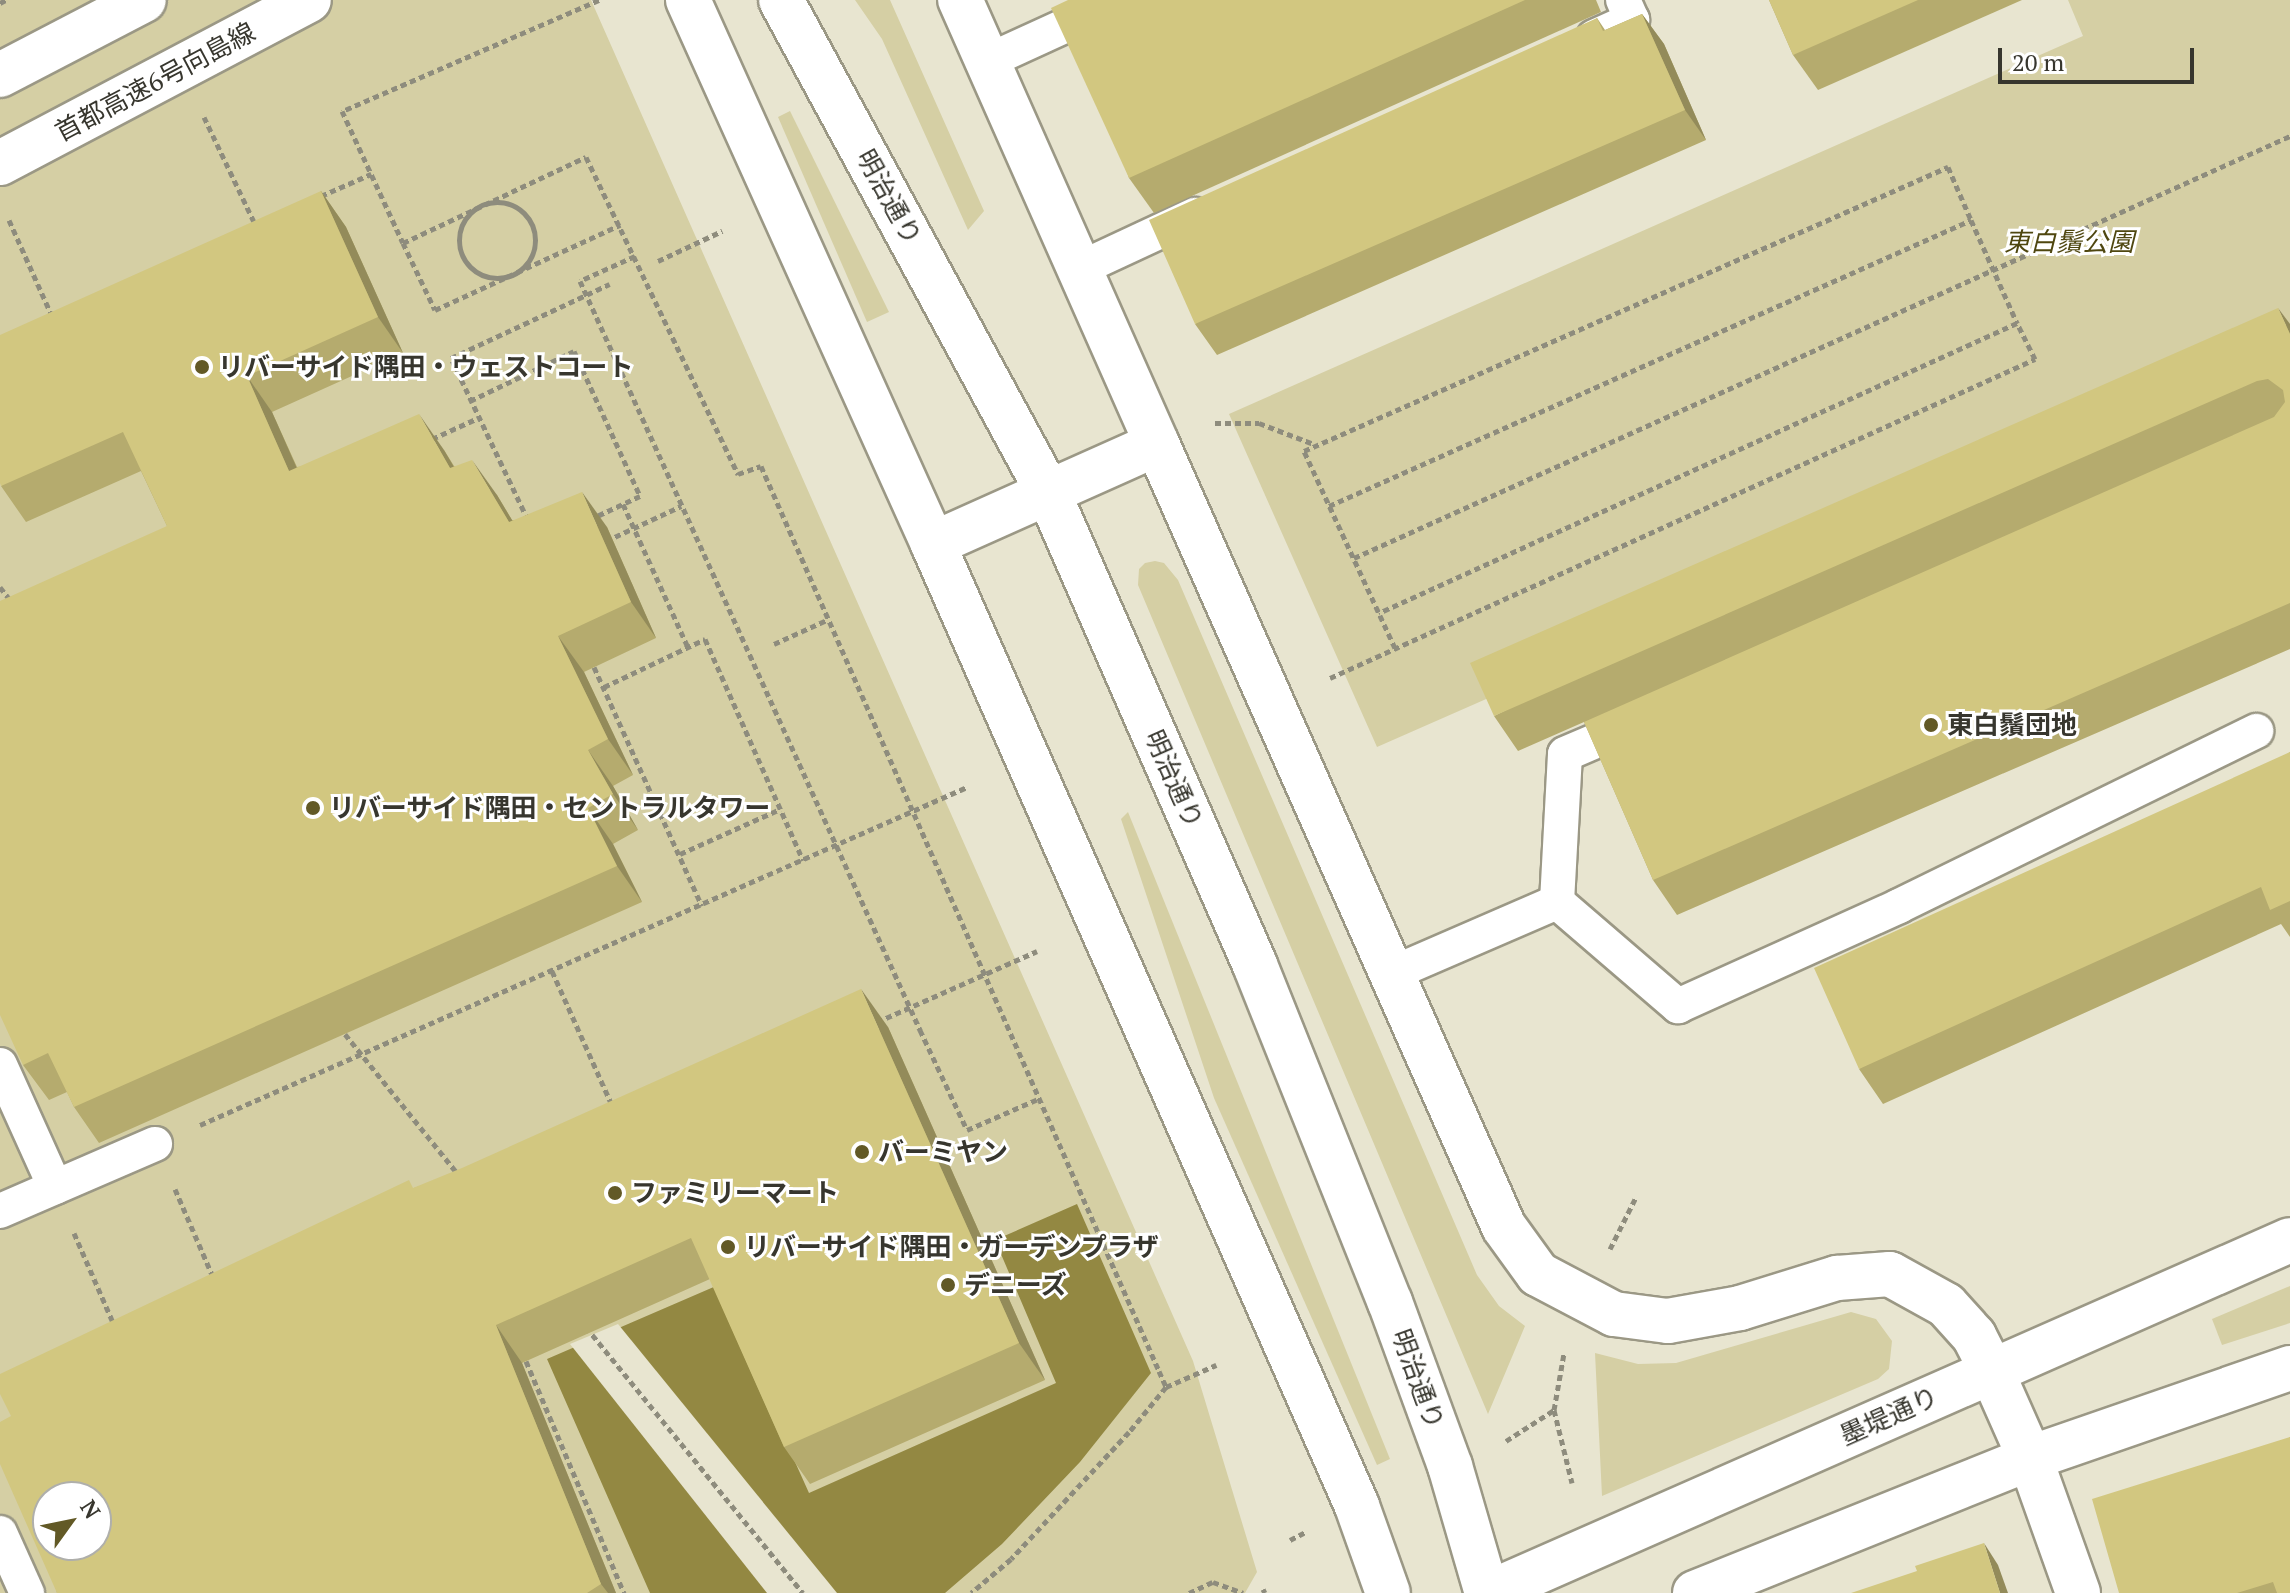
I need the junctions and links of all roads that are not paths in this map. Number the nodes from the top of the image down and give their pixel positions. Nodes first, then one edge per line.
1 (144, 0) edge
2 (309, 0) edge
3 (688, 0) edge
4 (781, 0) edge
5 (960, 0) edge
6 (1121, 0) edge
7 (1623, 0) edge
8 (1561, 52) edge
9 (988, 61) junction
10 (0, 75) edge
11 (0, 163) edge
12 (1230, 200) edge
13 (1079, 269) junction
14 (1157, 444) junction
15 (1048, 492) junction
16 (933, 544) junction
17 (1667, 709) edge
18 (2257, 731) dead end
19 (1557, 902) junction
20 (1393, 973) junction
21 (0, 1065) edge
22 (155, 1144) road end
23 (55, 1187) junction
24 (0, 1211) edge
25 (2290, 1240) edge
26 (2290, 1368) edge
27 (1991, 1370) junction
28 (2030, 1458) junction
29 (0, 1533) edge
30 (27, 1593) edge
31 (1388, 1593) edge
32 (1488, 1593) edge
33 (1695, 1593) edge
34 (2078, 1593) edge

1 - 10 main road
2 - 11 main road, 首都高速6号向島線, bridge
3 - 16 main road
4 - 15 main road, 明治通り
5 - 9 main road
6 - 9 lane
7 - 8 lane
9 - 13 main road
12 - 13 lane
13 - 14 main road
14 - 15 main road
14 - 20 main road
15 - 16 main road
15 - 32 main road, 明治通り
16 - 31 main road
17 - 19 lane
18 - 19 lane
19 - 20 lane
20 - 27 main road
21 - 23 lane
22 - 23 lane
23 - 24 lane
25 - 27 main road, 墨堤通り
26 - 28 main road
27 - 28 main road
27 - 32 main road, 墨堤通り
28 - 33 main road
28 - 34 main road
29 - 30 lane

